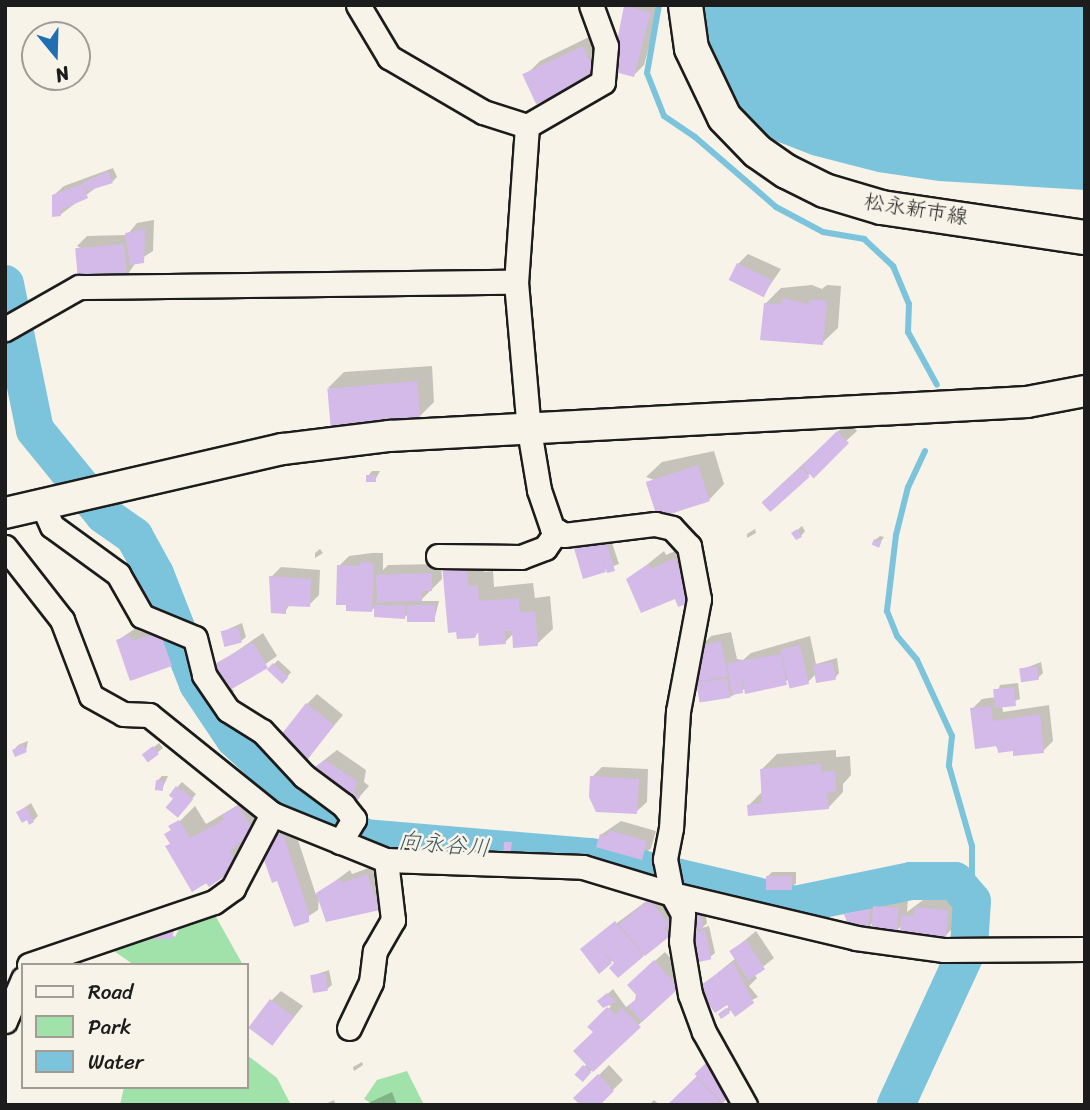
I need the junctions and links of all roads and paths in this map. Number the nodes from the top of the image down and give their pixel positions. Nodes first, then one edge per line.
1 (358, 5) edge
2 (591, 5) edge
3 (685, 5) edge
4 (527, 126) junction
5 (1085, 237) edge
6 (516, 282) junction
7 (5, 329) edge
8 (1085, 391) edge
9 (529, 430) junction
10 (47, 503) junction
11 (5, 513) edge
12 (557, 531) junction
13 (5, 547) edge
14 (438, 556) dead end
15 (272, 814) junction
16 (340, 842) junction
17 (386, 860) junction
18 (672, 894) junction
19 (1085, 949) edge
20 (35, 963) edge
21 (21, 984) edge
22 (5, 1021) edge
23 (349, 1028) dead end
24 (745, 1105) edge

1 - 4 street
2 - 4 street
3 - 5 main road, 松永新市線
4 - 6 street
6 - 7 street
6 - 9 street
8 - 9 street
9 - 10 street
9 - 12 street
10 - 11 street
10 - 16 street
12 - 14 street
12 - 18 street
13 - 15 street
15 - 16 street
15 - 20 street
16 - 17 street
17 - 18 street
17 - 23 street
18 - 19 street
18 - 24 street
21 - 22 street

